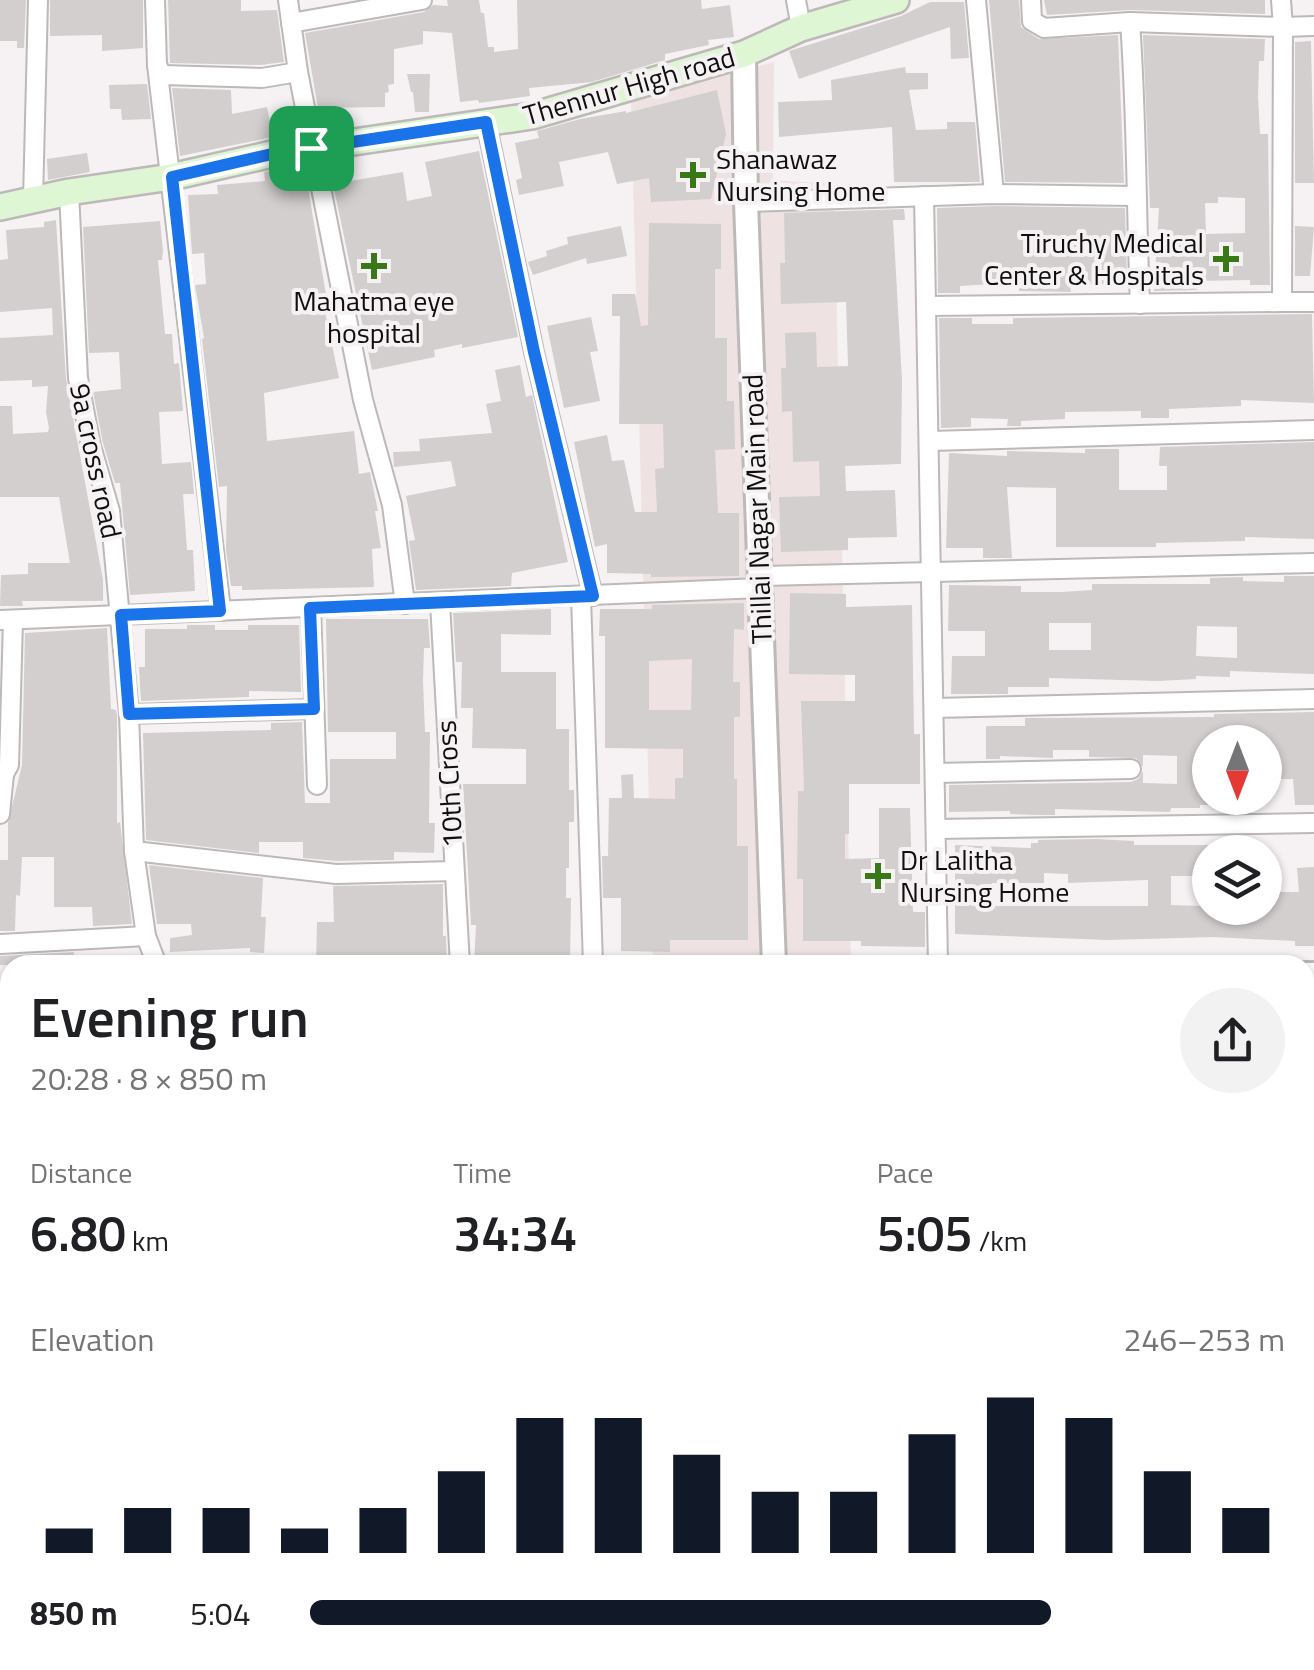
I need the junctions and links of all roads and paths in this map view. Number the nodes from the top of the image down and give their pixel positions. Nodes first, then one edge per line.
1 (38, 0) edge
2 (155, 0) edge
3 (288, 0) edge
4 (422, 0) edge
5 (796, 0) edge
6 (896, 0) edge
7 (976, 0) edge
8 (1031, 0) edge
9 (1281, 0) edge
10 (1130, 22) junction
11 (291, 23) junction
12 (1314, 26) edge
13 (1283, 27) junction
14 (802, 28) junction
15 (744, 54) junction
16 (157, 65) junction
17 (298, 72) junction
18 (486, 122) junction
19 (311, 148) junction
20 (172, 177) junction
21 (69, 192) junction
22 (994, 194) junction
23 (924, 196) junction
24 (1135, 196) junction
25 (33, 200) junction
26 (746, 202) junction
27 (0, 207) edge
28 (1282, 302) junction
29 (1314, 302) edge
30 (1140, 304) junction
31 (928, 306) junction
32 (1314, 430) edge
33 (931, 441) junction
34 (1314, 563) edge
35 (933, 573) junction
36 (760, 582) junction
37 (587, 596) junction
38 (440, 602) junction
39 (405, 604) junction
40 (310, 608) junction
41 (220, 611) junction
42 (121, 615) junction
43 (6, 620) edge
44 (1314, 699) edge
45 (934, 708) junction
46 (314, 709) junction
47 (129, 714) junction
48 (1131, 769) dead end
49 (935, 773) junction
50 (2, 774) edge
51 (317, 785) dead end
52 (0, 814) edge
53 (1314, 823) edge
54 (936, 828) junction
55 (134, 851) junction
56 (454, 871) junction
57 (146, 936) junction
58 (0, 944) edge
59 (154, 955) edge
60 (459, 955) edge
61 (593, 955) edge
62 (774, 955) edge
63 (938, 955) edge

1 - 25 street
2 - 16 street
3 - 11 street
4 - 11 street
5 - 14 street
6 - 14 main road, Thennur High road
7 - 22 street
8 - 10 street
9 - 13 street
10 - 13 street
10 - 24 street
11 - 17 street
12 - 13 street
13 - 28 street
14 - 15 main road, Thennur High road
15 - 18 main road, Thennur High road
15 - 26 street, Thillai Nagar Main road
16 - 17 street
16 - 20 street
17 - 19 street
18 - 19 main road, Thennur High road
18 - 37 street
19 - 20 main road, Thennur High road
19 - 39 street
20 - 21 main road, Thennur High road
20 - 41 street
21 - 25 main road, Thennur High road
21 - 42 street, 9a cross road
22 - 23 street
22 - 24 street
23 - 26 street
23 - 31 street
24 - 30 street
25 - 27 main road, Thennur High road
26 - 36 street, Thillai Nagar Main road
28 - 29 street
28 - 30 street
30 - 31 street
31 - 33 street
32 - 33 street
33 - 35 street
34 - 35 street
35 - 36 street
35 - 45 street
36 - 37 street
36 - 62 street, Thillai Nagar Main road
37 - 38 street
37 - 61 street
38 - 39 street
38 - 56 street, 10th Cross
39 - 40 street
40 - 41 street
40 - 46 street
41 - 42 street
42 - 43 street
42 - 47 street, 9a cross road
43 - 50 street
44 - 45 street
45 - 49 street
46 - 47 street
46 - 51 street
47 - 55 street, 9a cross road
48 - 49 street
49 - 54 street
50 - 52 street
53 - 54 street
54 - 63 street
55 - 56 street
55 - 57 street, 9a cross road
56 - 60 street, 10th Cross
57 - 58 street
57 - 59 street, 9a cross road

